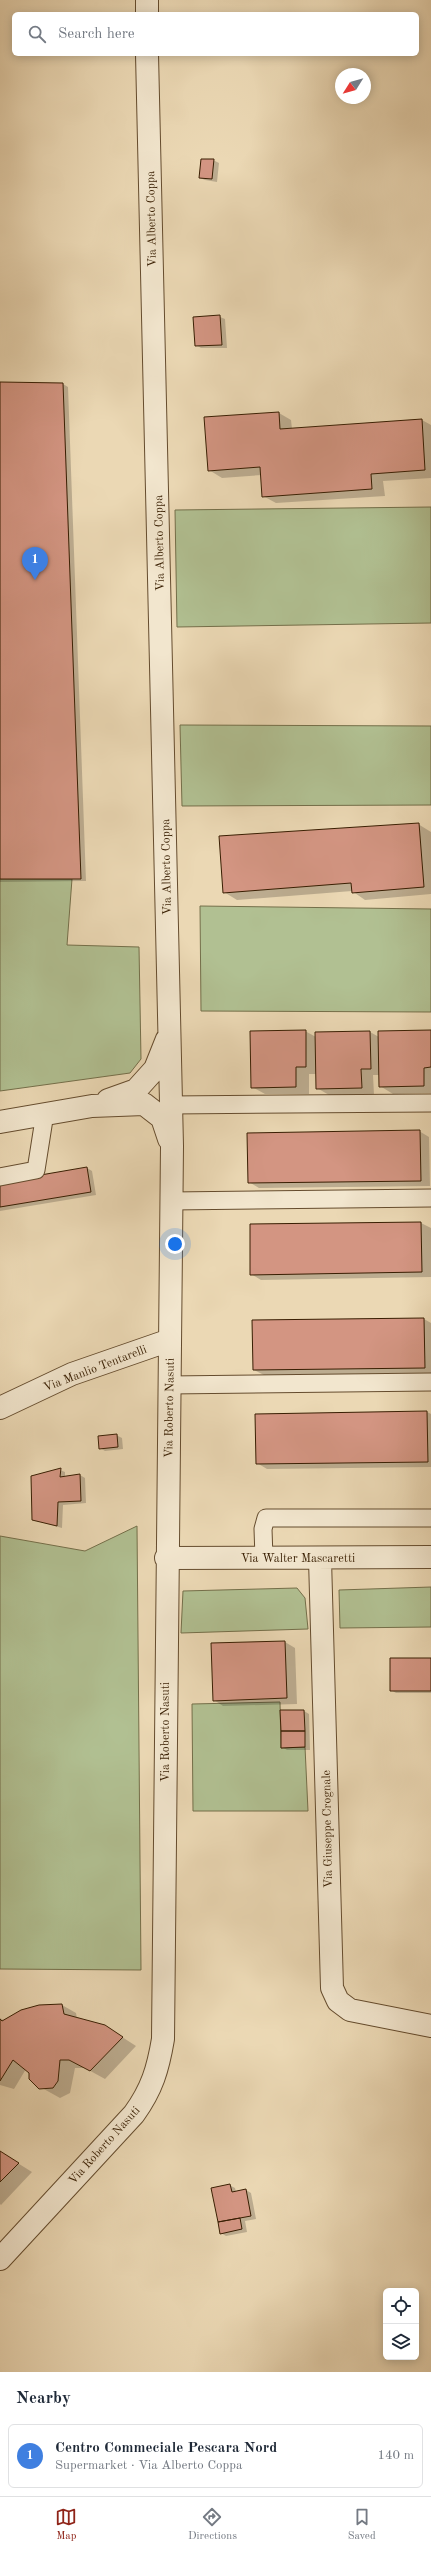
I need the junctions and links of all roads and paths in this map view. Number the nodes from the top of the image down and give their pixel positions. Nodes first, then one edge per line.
1 (142, 0) edge
2 (147, 0) edge
3 (144, 12) edge
4 (147, 12) edge
5 (147, 56) edge
6 (170, 1032) junction
7 (431, 1103) edge
8 (171, 1105) junction
9 (92, 1106) junction
10 (45, 1113) junction
11 (0, 1122) edge
12 (172, 1146) junction
13 (0, 1177) edge
14 (431, 1198) edge
15 (171, 1201) junction
16 (170, 1340) junction
17 (431, 1382) edge
18 (169, 1385) junction
19 (0, 1408) edge
20 (431, 1518) edge
21 (431, 1557) edge
22 (166, 1558) junction
23 (264, 1558) junction
24 (320, 1558) junction
25 (431, 2026) edge
26 (0, 2259) edge

1 - 3 lane
2 - 4 street
5 - 6 street, Via Alberto Coppa
6 - 8 street, Via Alberto Coppa
6 - 9 street, Via Alberto Coppa
7 - 8 lane
8 - 12 street, Via Alberto Coppa
9 - 10 street, Via Alberto Coppa
9 - 12 street, Via Alberto Coppa
10 - 11 street, Via Alberto Coppa
10 - 13 lane
12 - 15 street, Via Roberto Nasuti
14 - 15 lane
15 - 16 street, Via Roberto Nasuti
16 - 18 street, Via Roberto Nasuti
16 - 19 street, Via Manlio Tentarelli
17 - 18 lane
18 - 22 street, Via Roberto Nasuti
20 - 23 lane
21 - 24 street, Via Walter Mascaretti
22 - 23 street, Via Walter Mascaretti
22 - 26 street, Via Roberto Nasuti
23 - 24 street, Via Walter Mascaretti
24 - 25 street, Via Giuseppe Crognale

